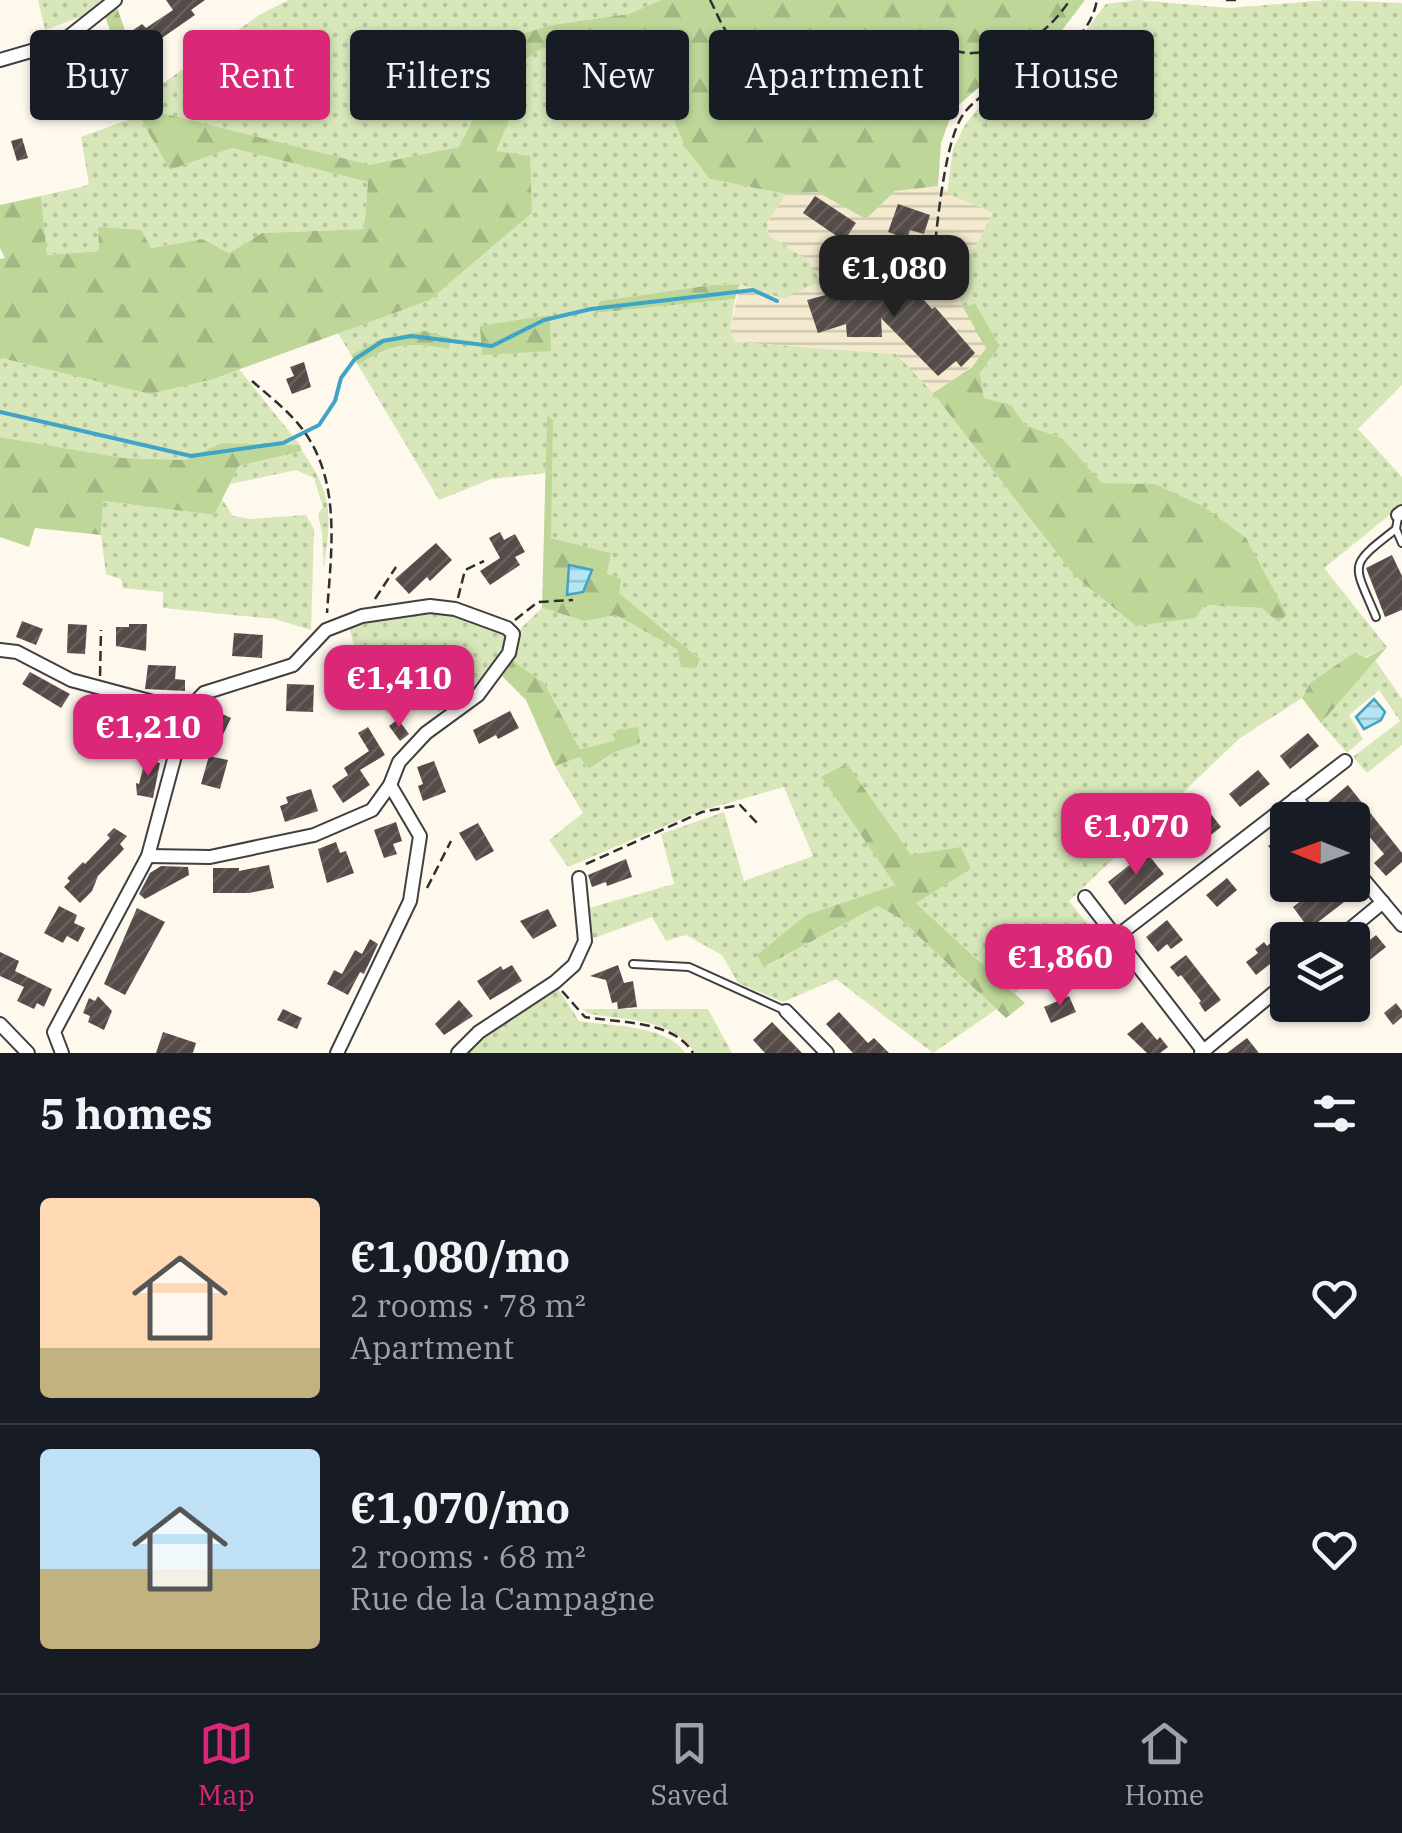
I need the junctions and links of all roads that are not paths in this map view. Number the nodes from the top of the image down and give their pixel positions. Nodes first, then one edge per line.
1 (115, 0) edge
2 (0, 60) edge
3 (1399, 519) edge
4 (1402, 543) edge
5 (1376, 617) dead end
6 (0, 650) edge
7 (187, 712) junction
8 (1345, 761) dead end
9 (390, 785) junction
10 (1296, 798) junction
11 (1299, 802) edge
12 (148, 856) junction
13 (579, 878) road end
14 (1370, 887) edge
15 (1085, 897) dead end
16 (1383, 902) junction
17 (1359, 922) edge
18 (1402, 925) edge
19 (1116, 937) junction
20 (633, 964) dead end
21 (1270, 996) edge
22 (786, 1011) joint
23 (0, 1024) edge
24 (1203, 1052) edge
25 (28, 1053) edge
26 (62, 1053) edge
27 (337, 1053) edge
28 (458, 1053) edge
29 (827, 1053) edge

1 - 2 street
3 - 4 lane
3 - 5 lane
6 - 7 street
7 - 9 street
7 - 12 street
8 - 10 street
9 - 12 street
9 - 27 street
10 - 11 street
10 - 19 street
12 - 26 street
13 - 28 street
14 - 16 street
15 - 19 street
16 - 17 street
16 - 18 street
19 - 24 street
20 - 22 lane
21 - 24 street
22 - 29 street
23 - 25 street

